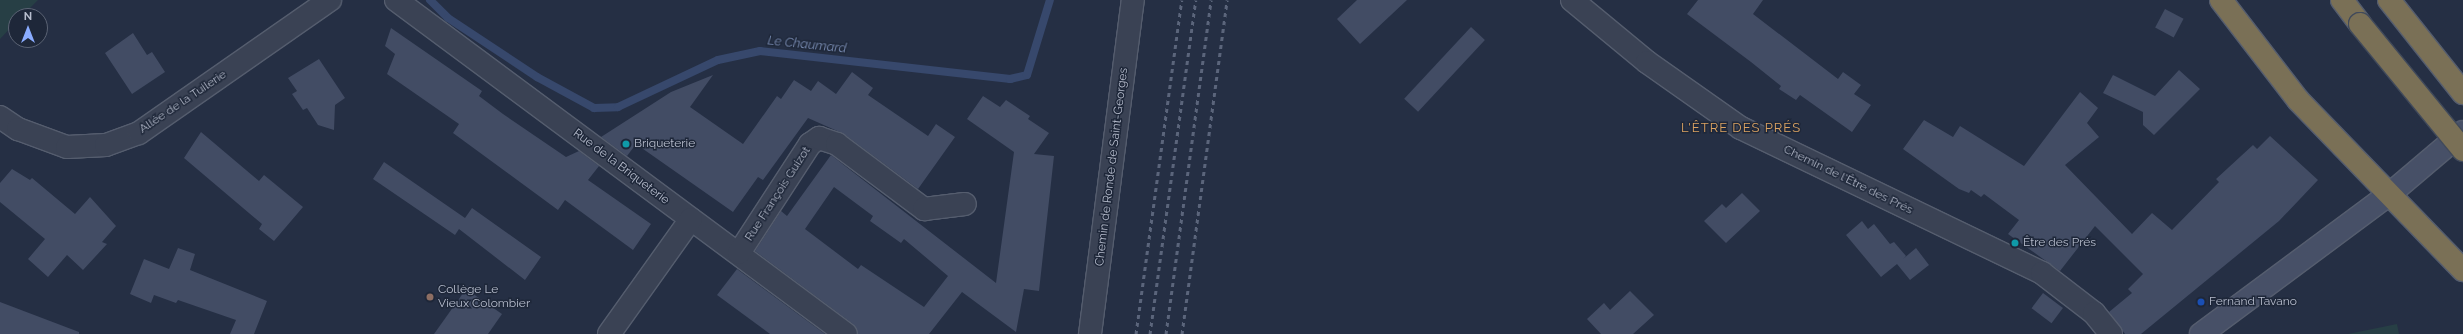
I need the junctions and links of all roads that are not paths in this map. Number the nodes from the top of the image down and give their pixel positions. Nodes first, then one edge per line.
1 (330, 0) edge
2 (396, 0) edge
3 (1133, 0) edge
4 (1572, 0) edge
5 (2221, 0) edge
6 (2342, 0) edge
7 (2390, 1) edge
8 (2463, 93) edge
9 (0, 116) edge
10 (2463, 132) edge
11 (2463, 150) edge
12 (2391, 193) junction
13 (964, 204) dead end
14 (691, 219) junction
15 (739, 254) junction
16 (2463, 270) edge
17 (609, 334) edge
18 (846, 334) edge
19 (1090, 334) edge
20 (2111, 334) edge
21 (2201, 334) edge

1 - 9 street, Allée de la Tuilerie
2 - 14 street, Rue de la Briqueterie
3 - 19 street, Chemin de Ronde de Saint-Georges
4 - 20 street, Chemin de l'Être des Prés
5 - 12 highway
6 - 11 highway, bridge
7 - 8 highway
10 - 12 main road
12 - 16 highway
12 - 21 main road
13 - 15 street, Rue François Guizot
14 - 15 street, Rue de la Briqueterie
14 - 17 street
15 - 18 street, Rue de la Briqueterie

